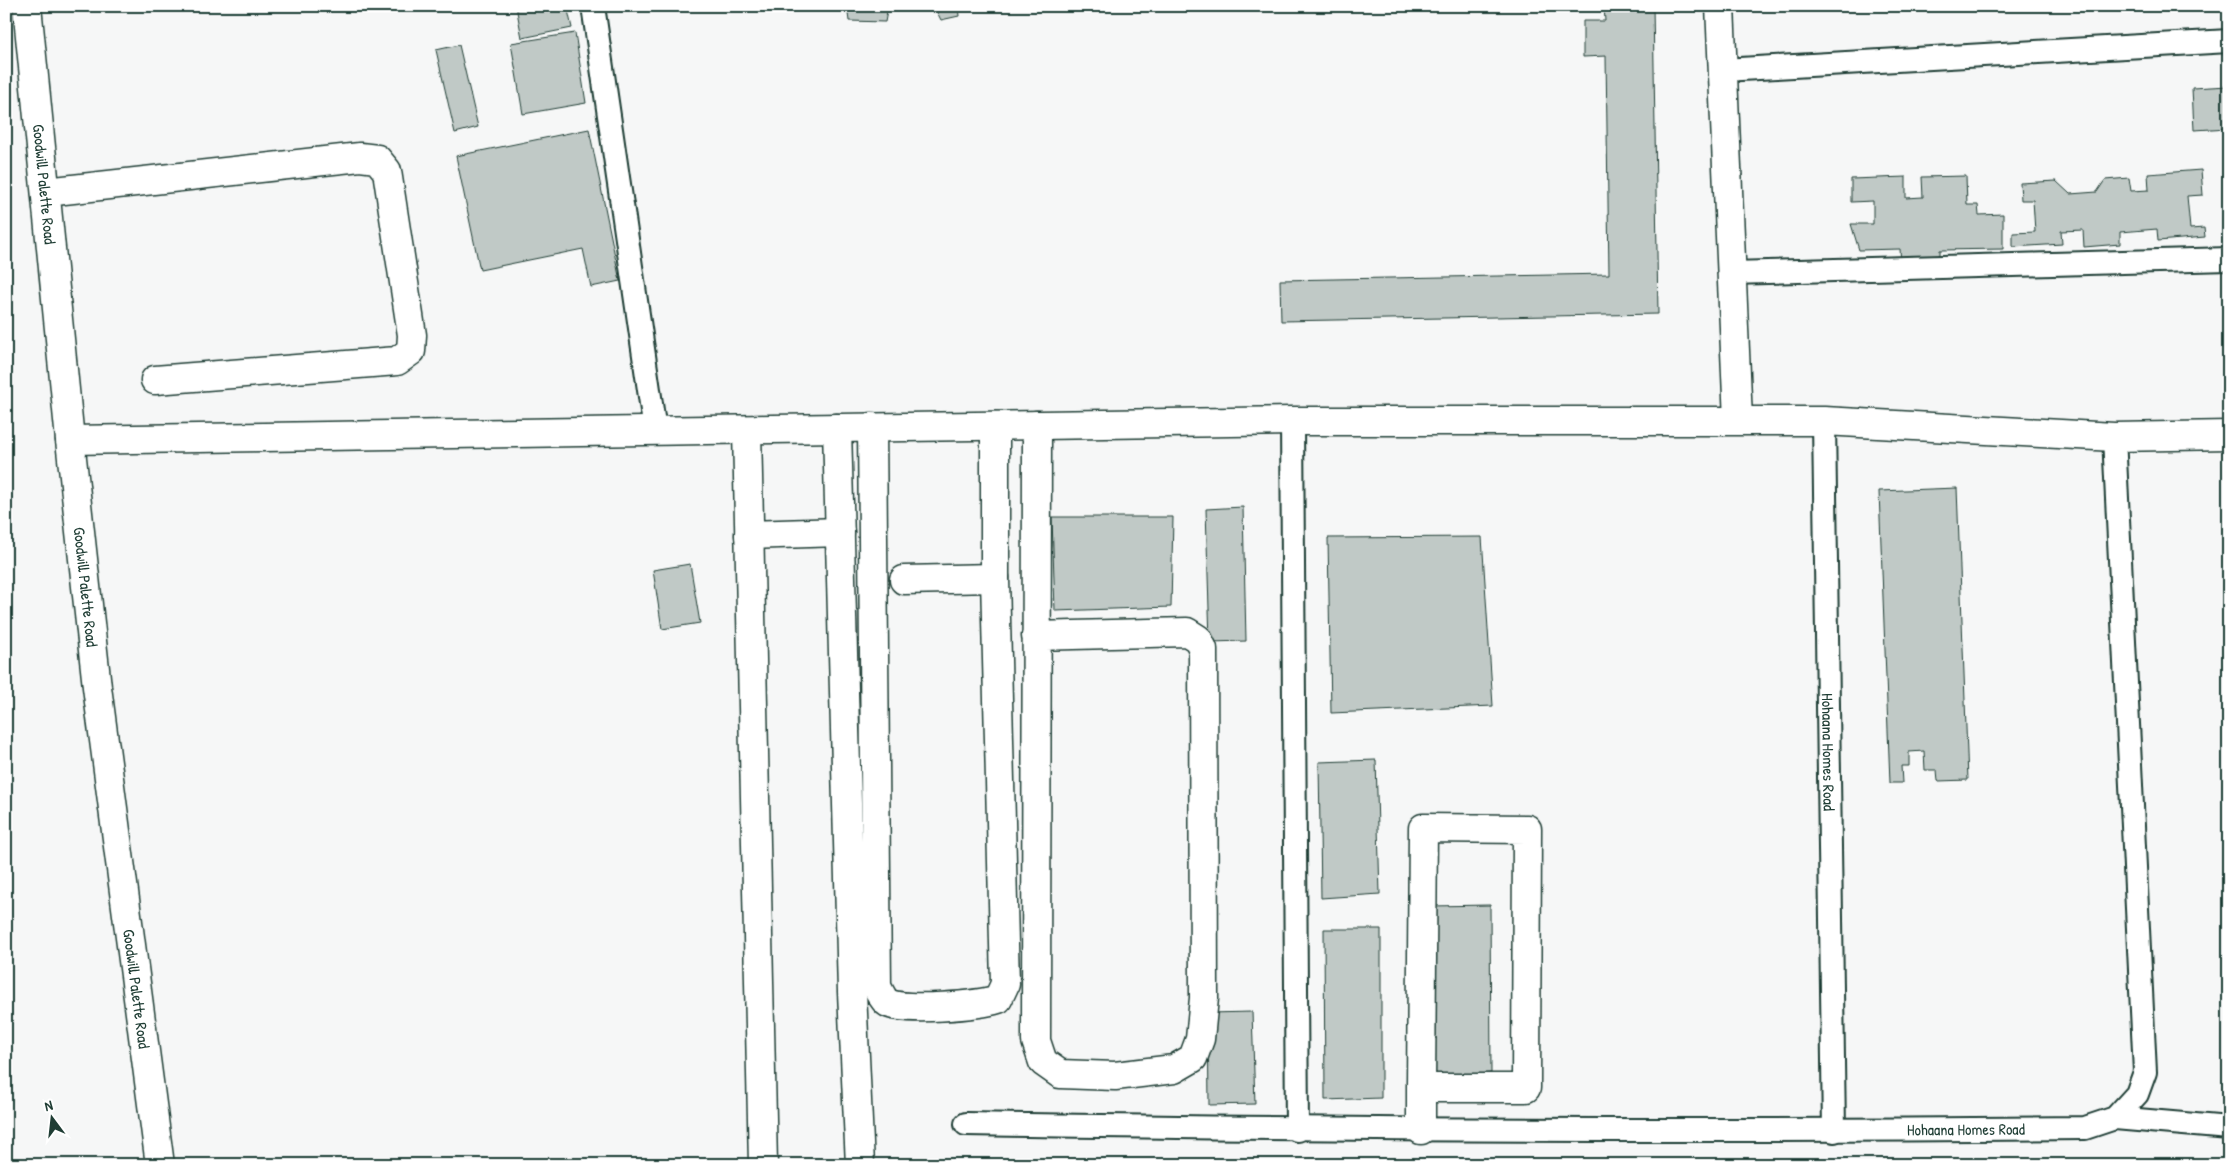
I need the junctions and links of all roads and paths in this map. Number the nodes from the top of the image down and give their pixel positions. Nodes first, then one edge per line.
1 (27, 6) edge
2 (593, 6) edge
3 (1720, 6) edge
4 (2229, 42) edge
5 (1723, 70) junction
6 (46, 192) junction
7 (2229, 258) edge
8 (1731, 273) junction
9 (155, 380) dead end
10 (1738, 420) junction
11 (1292, 421) junction
12 (1824, 421) junction
13 (1037, 425) junction
14 (995, 426) junction
15 (838, 428) junction
16 (872, 428) junction
17 (746, 430) junction
18 (656, 431) junction
19 (2229, 435) edge
20 (2114, 438) junction
21 (70, 440) junction
22 (840, 532) junction
23 (749, 535) junction
24 (995, 578) junction
25 (904, 580) dead end
26 (1036, 636) junction
27 (1421, 1088) junction
28 (2115, 1118) junction
29 (966, 1124) dead end
30 (2229, 1128) edge
31 (1297, 1130) junction
32 (1421, 1130) junction
33 (1834, 1131) junction
34 (160, 1165) edge
35 (763, 1165) edge
36 (860, 1165) edge

1 - 6 street, Goodwill Palette Road
2 - 18 lane
3 - 5 street
4 - 5 lane
5 - 8 street
6 - 9 street
6 - 21 street, Goodwill Palette Road
7 - 8 lane
8 - 10 street
10 - 11 street
10 - 12 street
11 - 13 street
11 - 31 lane
12 - 20 street
12 - 33 lane, Hohaana Homes Road
13 - 14 street
13 - 26 street
14 - 16 street
14 - 24 street
15 - 16 street
15 - 17 street
15 - 22 street
16 - 24 street
17 - 18 street
17 - 23 street
18 - 21 street
19 - 20 street
20 - 28 lane, Hohaana Homes Road
21 - 34 street, Goodwill Palette Road
22 - 23 street
22 - 36 street
23 - 35 street
24 - 25 street
26 - 26 street
27 - 27 street
27 - 32 street
28 - 30 lane
28 - 33 lane, Hohaana Homes Road
29 - 31 lane
31 - 32 lane
32 - 33 lane

